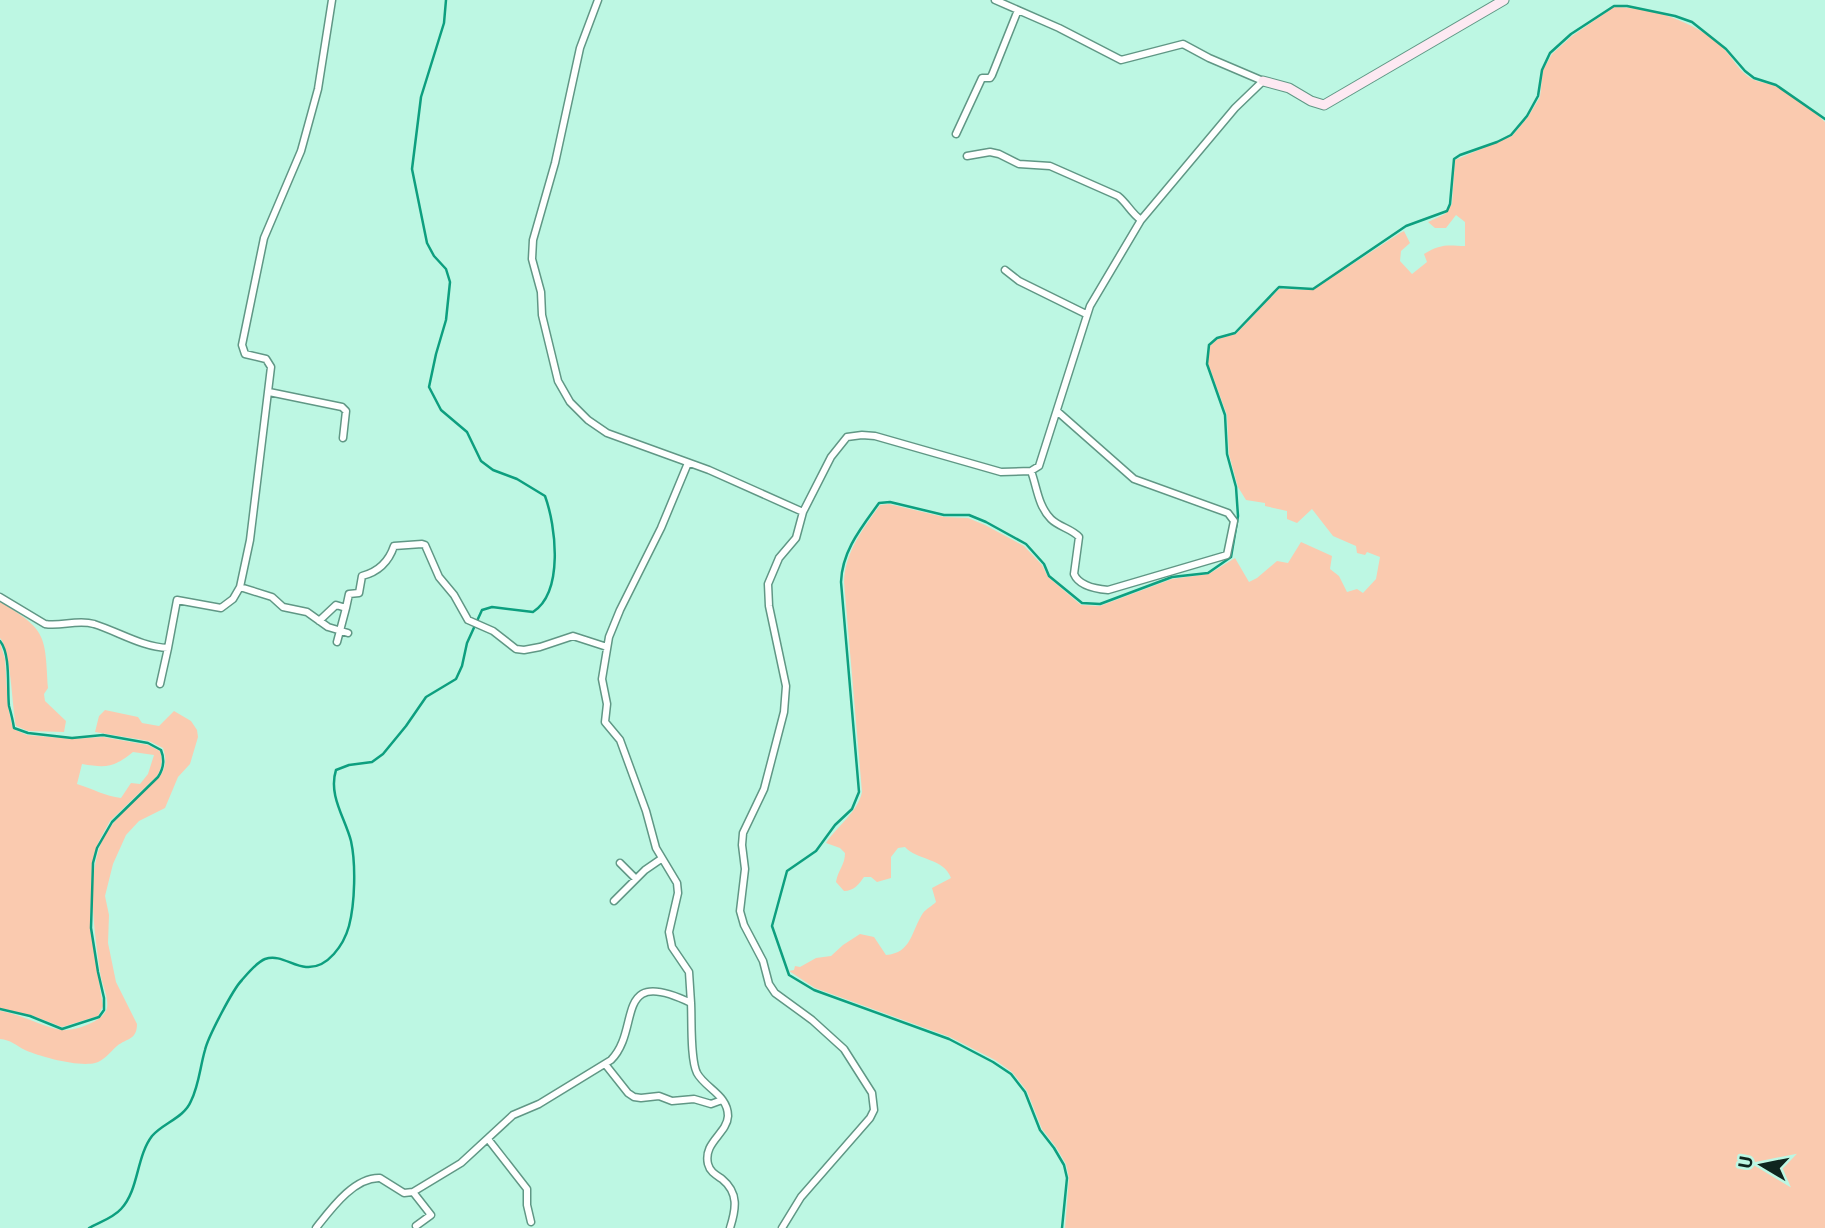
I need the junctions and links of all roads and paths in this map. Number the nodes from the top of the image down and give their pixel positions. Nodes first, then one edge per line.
1 (332, 0) edge
2 (598, 0) edge
3 (995, 0) edge
4 (1504, 0) edge
5 (1018, 10) junction
6 (1263, 82) junction
7 (956, 134) dead end
8 (967, 156) dead end
9 (1141, 220) junction
10 (1005, 270) dead end
11 (1086, 314) junction
12 (269, 392) junction
13 (1058, 411) junction
14 (344, 439) dead end
15 (688, 463) junction
16 (1031, 471) junction
17 (803, 512) junction
18 (240, 587) junction
19 (0, 597) edge
20 (346, 608) junction
21 (318, 621) junction
22 (340, 630) junction
23 (348, 633) dead end
24 (337, 642) dead end
25 (607, 647) junction
26 (168, 648) junction
27 (160, 684) dead end
28 (661, 859) junction
29 (620, 863) dead end
30 (636, 879) junction
31 (614, 901) dead end
32 (691, 1003) junction
33 (605, 1064) junction
34 (722, 1100) junction
35 (488, 1139) junction
36 (413, 1192) junction
37 (531, 1222) dead end
38 (731, 1224) edge
39 (416, 1226) dead end
40 (316, 1228) edge
41 (738, 1228) edge
42 (782, 1228) edge

1 - 12 street
2 - 15 street
3 - 5 street
4 - 6 street
5 - 6 street
5 - 7 street
6 - 9 street
8 - 9 street
9 - 11 street
10 - 11 street
11 - 13 street
12 - 14 street
12 - 18 street
13 - 16 street
13 - 16 street
15 - 17 street
15 - 25 street
16 - 17 street
17 - 42 street
18 - 21 street
18 - 26 street
19 - 26 street
20 - 21 street
20 - 22 street
20 - 25 street
21 - 22 street
22 - 23 street
22 - 24 street
25 - 28 street
26 - 27 street
28 - 30 street
28 - 32 street
29 - 30 street
30 - 31 street
32 - 33 street
32 - 34 street
33 - 34 street
33 - 35 street
34 - 38 street
35 - 36 street
35 - 37 street
36 - 39 street
36 - 40 street
38 - 41 street

